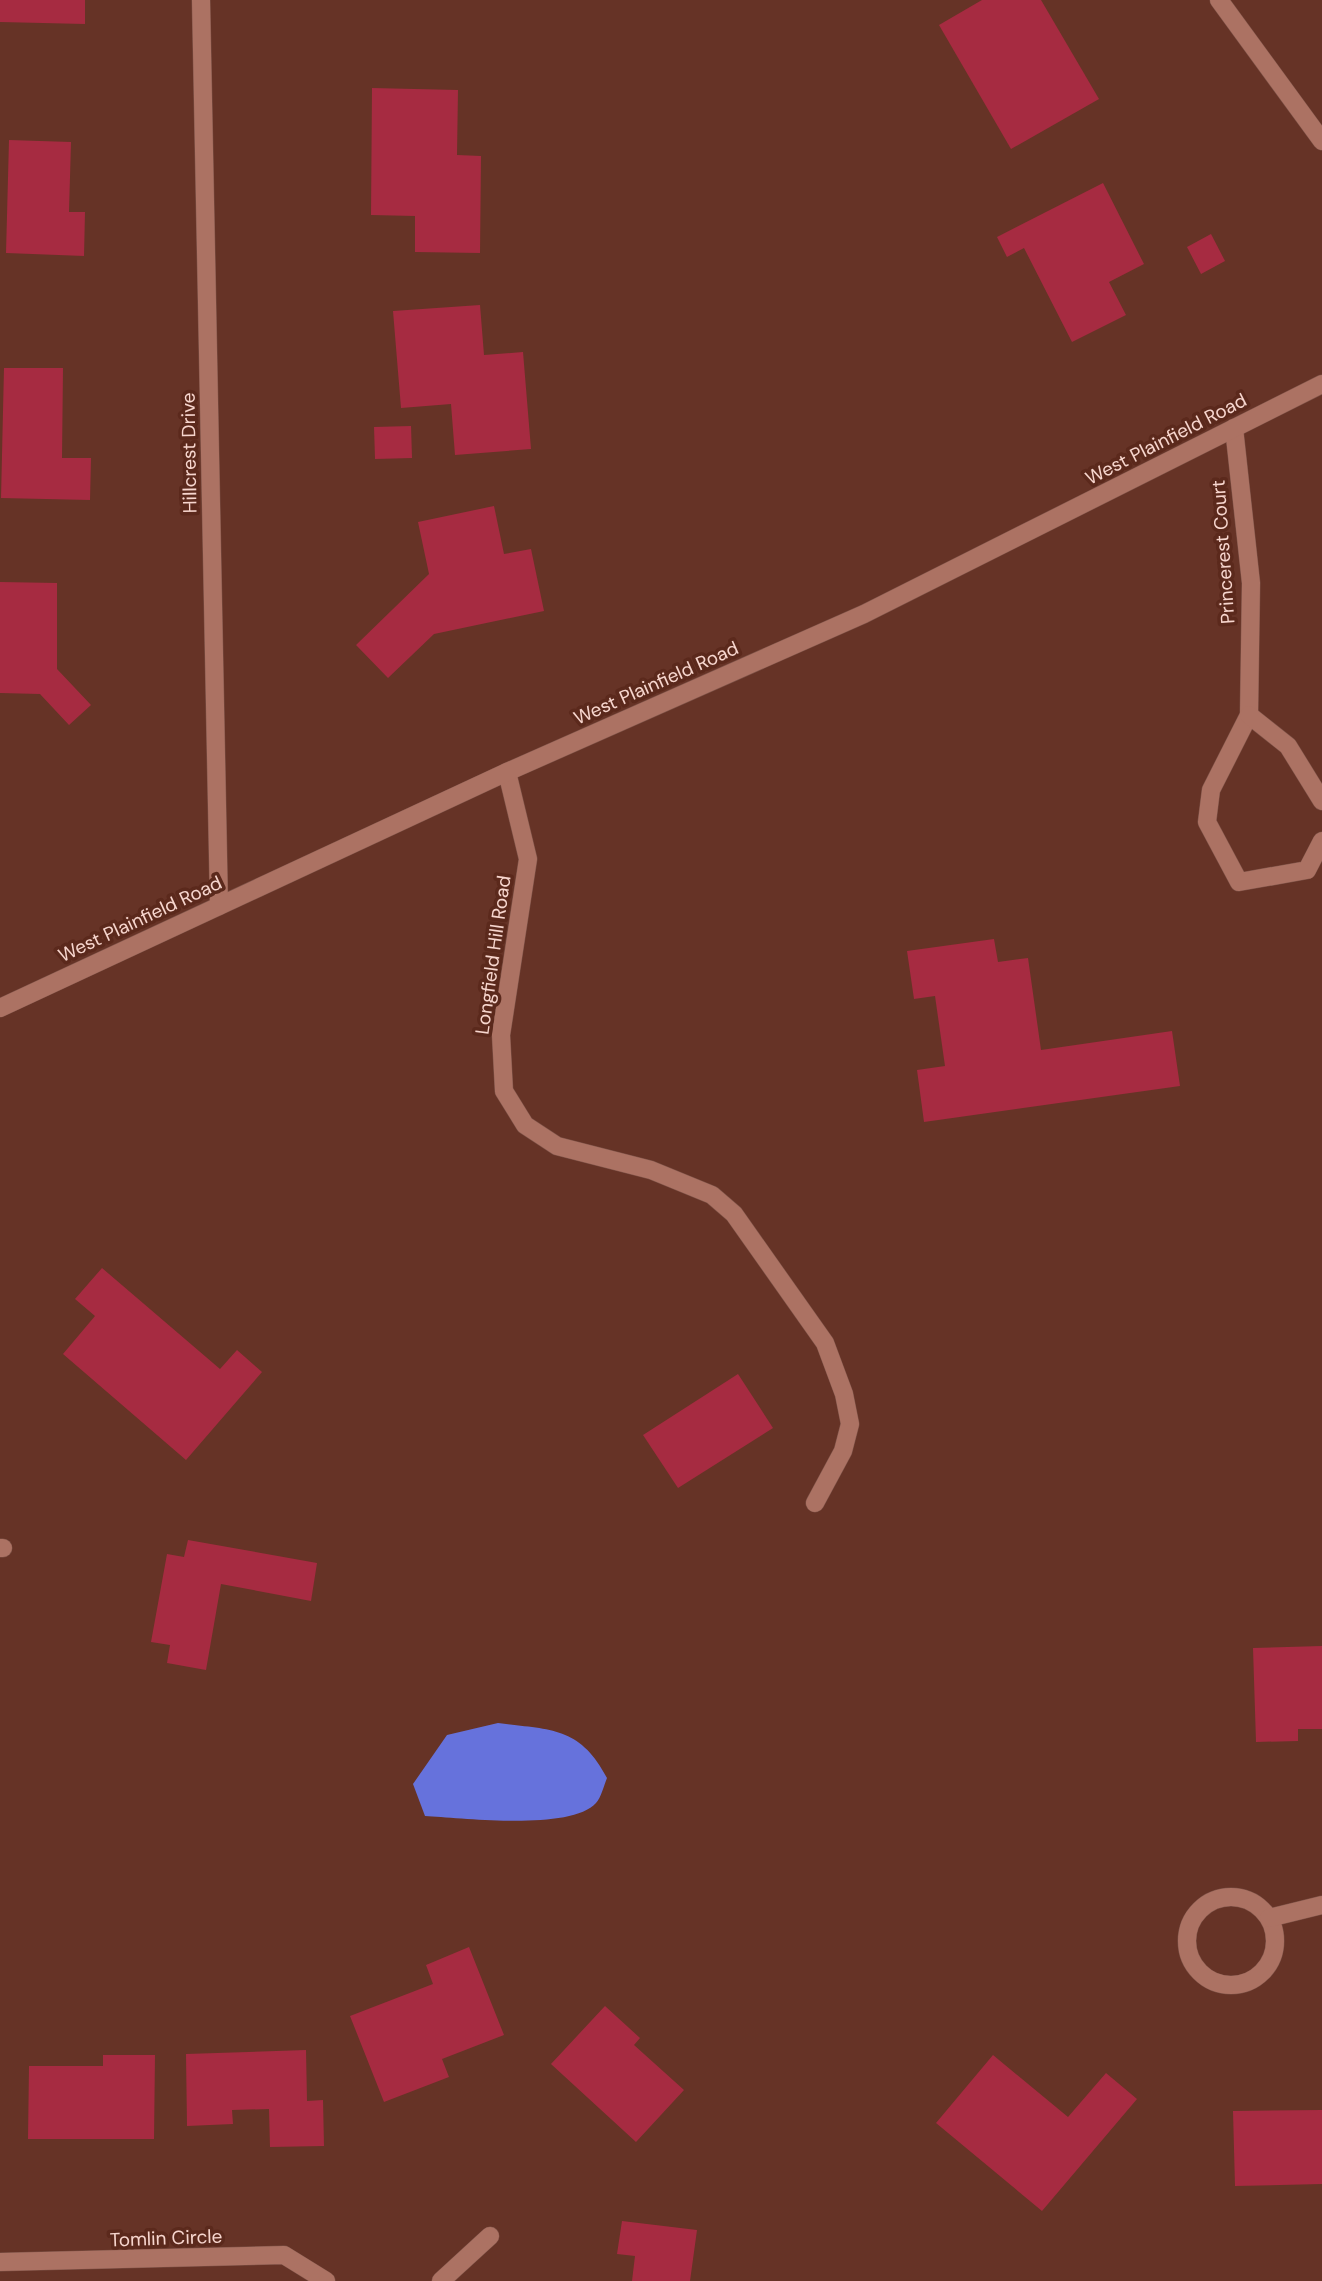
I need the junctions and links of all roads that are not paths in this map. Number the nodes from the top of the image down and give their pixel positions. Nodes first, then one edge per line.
1 (201, 0) edge
2 (1219, 0) edge
3 (1322, 141) edge
4 (1322, 384) edge
5 (1234, 428) junction
6 (1249, 715) junction
7 (507, 772) junction
8 (1322, 801) edge
9 (1322, 841) edge
10 (219, 906) junction
11 (0, 1008) edge
12 (815, 1503) dead end
13 (1322, 1905) edge
14 (1269, 1918) junction
15 (490, 2236) dead end
16 (0, 2262) edge
17 (326, 2281) edge
18 (441, 2281) edge

1 - 10 street, Hillcrest Drive
2 - 3 street
4 - 5 street, West Plainfield Road
5 - 6 street, Princerest Court
5 - 7 street, West Plainfield Road
6 - 8 street
6 - 9 street, Princerest Court
7 - 10 street, West Plainfield Road
7 - 12 street, Longfield Hill Road
10 - 11 street, West Plainfield Road
13 - 14 street
14 - 14 street
15 - 18 street
16 - 17 street, Tomlin Circle

